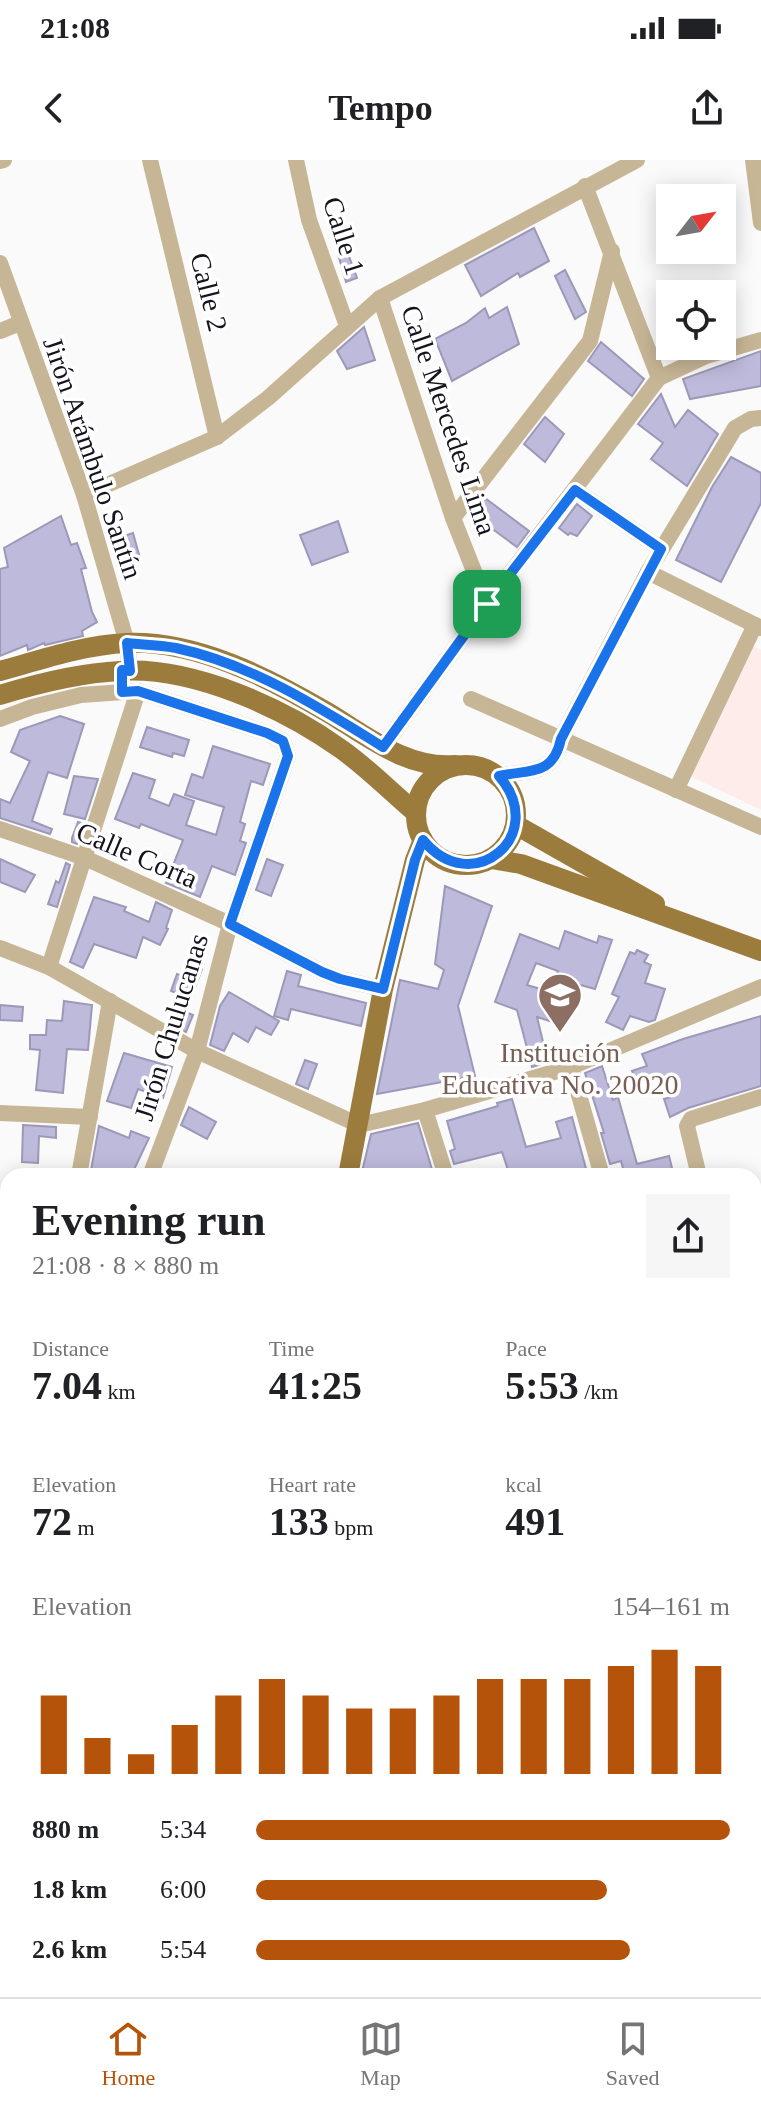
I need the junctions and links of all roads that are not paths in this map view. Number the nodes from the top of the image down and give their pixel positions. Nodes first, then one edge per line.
1 (150, 160) edge
2 (296, 160) edge
3 (637, 160) edge
4 (753, 160) edge
5 (758, 178) edge
6 (585, 186) junction
7 (761, 223) edge
8 (612, 251) junction
9 (0, 263) edge
10 (380, 298) junction
11 (20, 323) junction
12 (347, 326) junction
13 (0, 331) edge
14 (761, 340) edge
15 (659, 378) junction
16 (761, 418) edge
17 (217, 437) junction
18 (575, 490) junction
19 (84, 495) junction
20 (453, 518) junction
21 (661, 549) junction
22 (648, 572) junction
23 (487, 604) junction
24 (758, 626) edge
25 (127, 643) junction
26 (0, 671) edge
27 (126, 671) junction
28 (130, 691) junction
29 (0, 695) edge
30 (471, 699) dead end
31 (0, 719) edge
32 (561, 739) junction
33 (383, 747) junction
34 (455, 765) junction
35 (499, 776) junction
36 (676, 790) junction
37 (416, 813) junction
38 (516, 825) junction
39 (761, 827) edge
40 (0, 829) edge
41 (423, 840) junction
42 (85, 858) junction
43 (491, 859) junction
44 (230, 924) junction
45 (689, 924) junction
46 (0, 948) edge
47 (761, 951) edge
48 (49, 967) junction
49 (761, 987) edge
50 (383, 989) junction
51 (110, 1001) junction
52 (197, 1051) junction
53 (571, 1067) junction
54 (761, 1097) edge
55 (425, 1110) junction
56 (0, 1113) edge
57 (90, 1117) junction
58 (359, 1125) junction
59 (80, 1168) edge
60 (153, 1168) edge
61 (350, 1168) edge
62 (443, 1168) edge
63 (600, 1168) edge
64 (697, 1168) edge

1 - 17 street, Calle 2
2 - 12 street, Calle 1
3 - 6 street
4 - 5 street
5 - 7 street
6 - 8 street
6 - 10 street
8 - 15 street
8 - 20 street
9 - 11 street, Jirón Arámbulo Santín
10 - 12 street
10 - 20 street, Calle Mercedes Lima
11 - 13 street
11 - 19 street, Jirón Arámbulo Santín
12 - 17 street
14 - 15 street
15 - 18 street
16 - 21 street
17 - 19 street
18 - 21 street
18 - 23 street
19 - 25 street, Jirón Arámbulo Santín
20 - 23 street, Calle Mercedes Lima
21 - 22 street
22 - 24 street
22 - 32 street
23 - 33 street
24 - 36 street
25 - 26 main road
25 - 27 street, Jirón Arámbulo Santín
25 - 33 main road
27 - 28 street, Jirón Arámbulo Santín
27 - 29 main road
27 - 37 main road
28 - 31 street
28 - 42 street, Jirón Arámbulo Santín
28 - 44 street, Jirón Chulucanas
30 - 32 street
32 - 35 street
32 - 36 street
33 - 34 main road
34 - 35 main road
34 - 37 main road
35 - 38 main road
36 - 39 street
37 - 41 main road
38 - 43 main road
38 - 45 main road
40 - 42 street, Calle Corta
41 - 43 main road
41 - 50 main road
42 - 44 street, Calle Corta
42 - 48 street, Jirón Arámbulo Santín
43 - 45 main road
44 - 50 street, Calle Corta
44 - 52 street, Jirón Chulucanas
45 - 47 main road
46 - 48 street
48 - 51 street
49 - 53 street
50 - 58 main road
51 - 52 street
51 - 57 street
52 - 58 street
52 - 60 street, Jirón Chulucanas
53 - 55 street
53 - 63 street
54 - 64 street
55 - 58 street
55 - 62 street
56 - 57 street
57 - 59 street
58 - 61 main road

